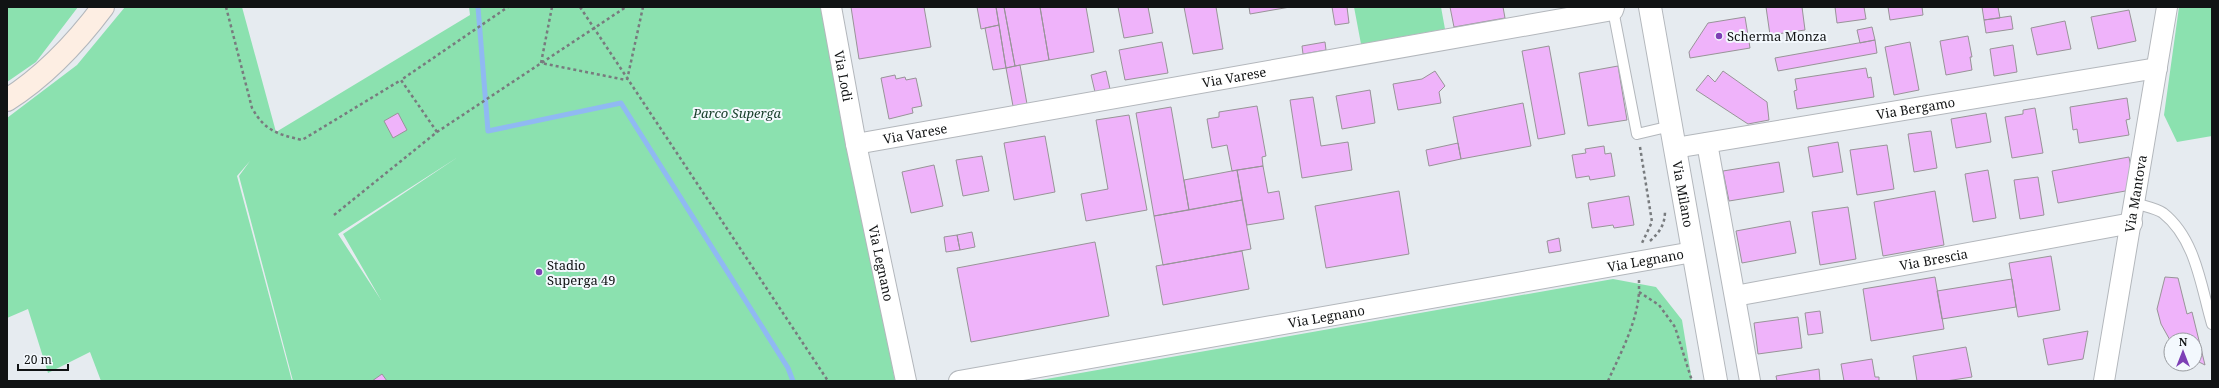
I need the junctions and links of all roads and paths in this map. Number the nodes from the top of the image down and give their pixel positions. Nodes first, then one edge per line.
1 (103, 7) edge
2 (226, 7) edge
3 (502, 7) edge
4 (508, 7) edge
5 (552, 7) edge
6 (580, 7) edge
7 (626, 7) edge
8 (643, 7) edge
9 (831, 7) edge
10 (1650, 7) edge
11 (2167, 7) edge
12 (1613, 8) edge
13 (502, 11) junction
14 (594, 29) junction
15 (541, 63) junction
16 (2157, 68) junction
17 (401, 80) junction
18 (627, 80) junction
19 (7, 100) edge
20 (1671, 126) junction
21 (436, 132) junction
22 (1637, 134) junction
23 (1707, 143) junction
24 (856, 144) junction
25 (1675, 148) junction
26 (2135, 203) junction
27 (334, 215) dead end
28 (2132, 223) junction
29 (1640, 246) dead end
30 (1693, 252) junction
31 (1639, 292) dead end
32 (1735, 296) junction
33 (2212, 324) edge
34 (828, 381) edge
35 (906, 381) edge
36 (959, 381) edge
37 (1608, 381) edge
38 (1716, 381) edge
39 (1750, 381) edge
40 (2104, 381) edge

1 - 19 main road
2 - 17 path
3 - 13 path
4 - 13 path
5 - 15 path
6 - 14 path
7 - 14 path
8 - 18 path
9 - 24 street, Via Lodi
10 - 20 street, Via Milano
11 - 16 street, Via Mantova
12 - 22 lane
12 - 24 street, Via Varese
13 - 17 path
14 - 15 path
14 - 18 path
15 - 18 path
15 - 21 path
16 - 23 street, Via Bergamo
16 - 26 street, Via Mantova
17 - 21 path
18 - 34 path
20 - 22 lane
20 - 25 street, Via Milano
21 - 27 path
22 - 29 path
23 - 25 street, Via Bergamo
23 - 32 street
24 - 35 street, Via Legnano
25 - 30 street, Via Milano
26 - 28 street, Via Mantova
26 - 33 lane
28 - 32 street, Via Brescia
28 - 40 street, Via Mantova
30 - 36 street, Via Legnano
30 - 38 street, Via Milano
31 - 37 path
32 - 39 street

